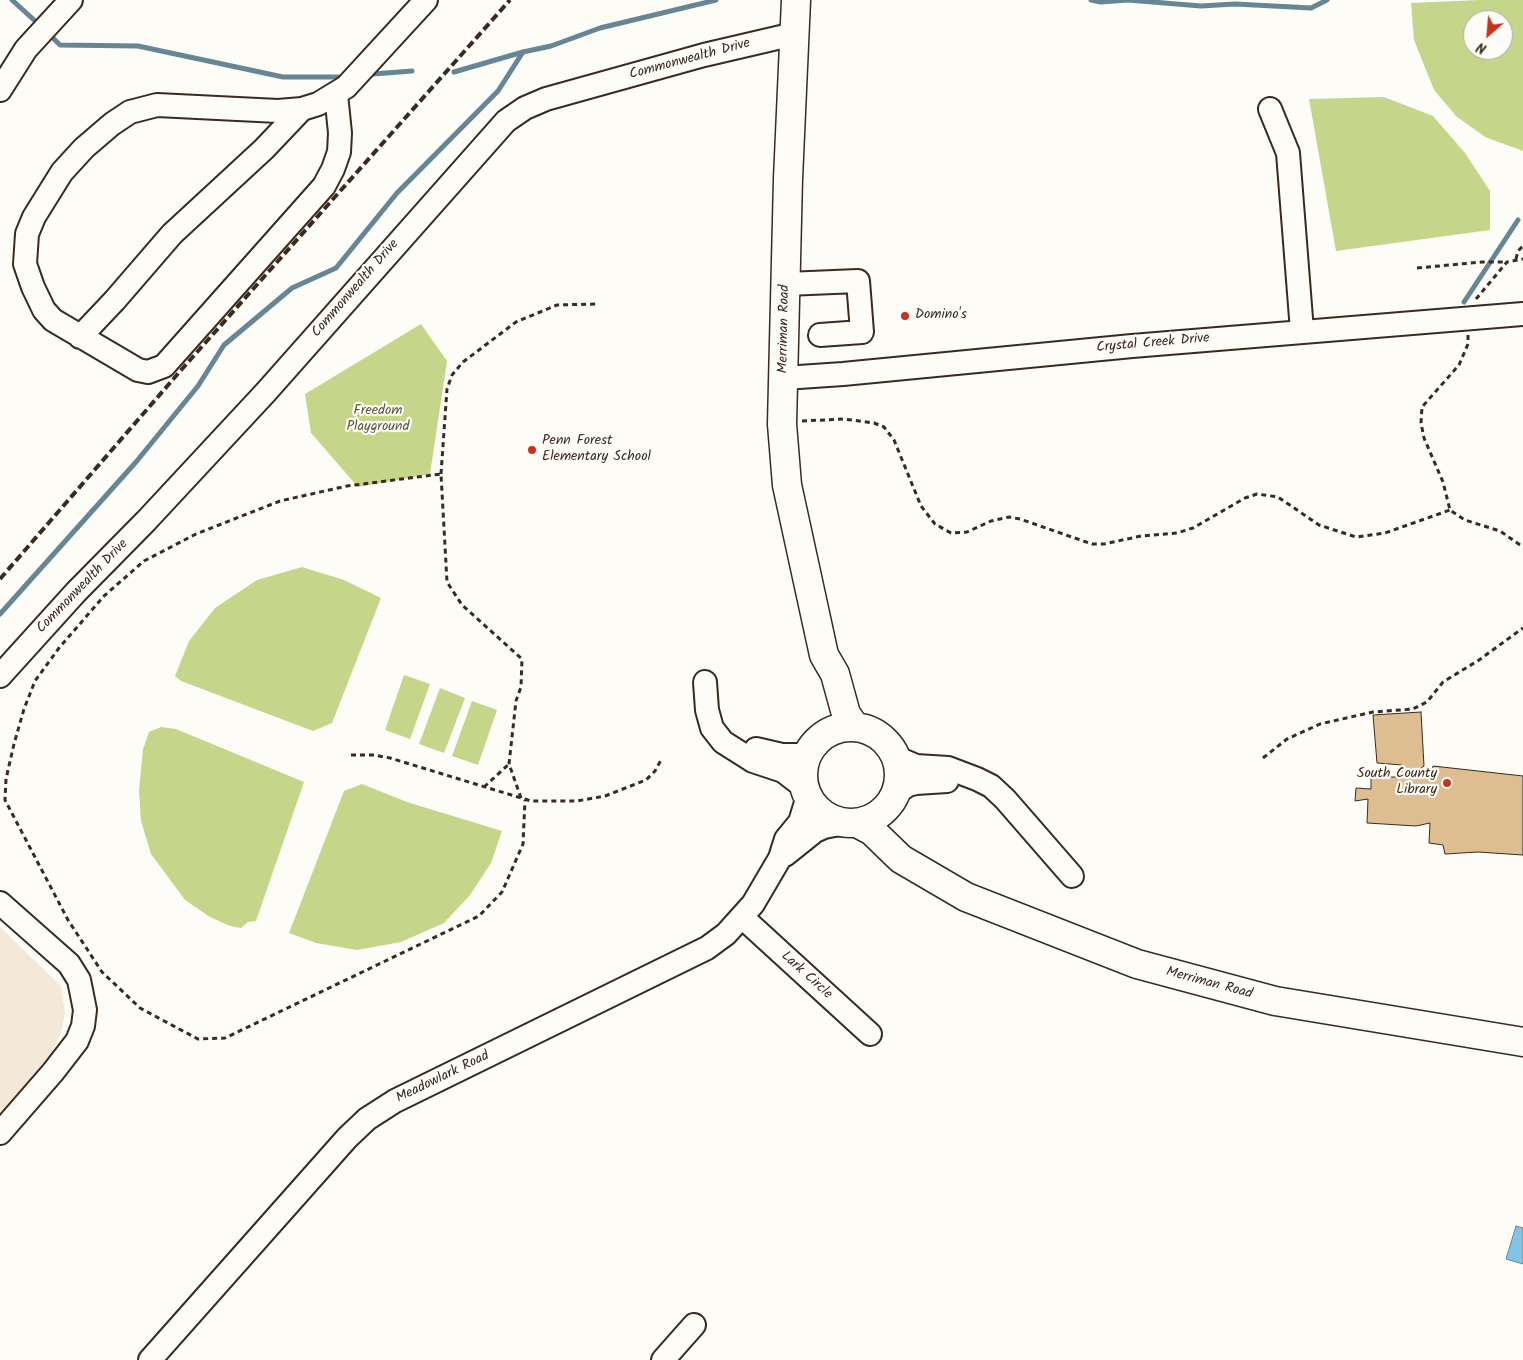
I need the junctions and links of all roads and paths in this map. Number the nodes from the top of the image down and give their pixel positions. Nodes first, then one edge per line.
1 (70, 0) edge
2 (426, 0) edge
3 (796, 0) edge
4 (794, 34) junction
5 (0, 90) edge
6 (336, 94) junction
7 (302, 109) junction
8 (1270, 109) dead end
9 (1523, 246) edge
10 (1523, 259) edge
11 (1516, 260) junction
12 (1507, 262) junction
13 (1416, 268) dead end
14 (786, 284) junction
15 (596, 304) dead end
16 (1523, 314) edge
17 (1467, 318) junction
18 (1302, 331) junction
19 (820, 336) dead end
20 (80, 337) junction
21 (784, 378) junction
22 (782, 424) junction
23 (441, 474) junction
24 (1450, 510) junction
25 (1523, 547) edge
26 (1523, 628) edge
27 (824, 655) junction
28 (0, 676) edge
29 (705, 682) dead end
30 (855, 727) junction
31 (826, 734) junction
32 (737, 750) junction
33 (352, 755) dead end
34 (807, 755) junction
35 (897, 758) junction
36 (1263, 758) dead end
37 (661, 760) dead end
38 (508, 764) junction
39 (962, 775) junction
40 (484, 787) junction
41 (806, 792) junction
42 (521, 798) junction
43 (894, 798) junction
44 (525, 800) junction
45 (851, 823) junction
46 (780, 858) junction
47 (914, 865) junction
48 (1072, 876) dead end
49 (0, 904) edge
50 (742, 917) junction
51 (870, 1034) dead end
52 (1523, 1042) edge
53 (0, 1133) edge
54 (694, 1325) dead end
55 (150, 1360) edge
56 (663, 1360) edge

1 - 5 street
2 - 6 street
3 - 4 main road, Merriman Road
4 - 14 main road, Merriman Road
4 - 28 street, Commonwealth Drive
6 - 7 street
6 - 20 street
7 - 20 street
7 - 20 street
8 - 18 street
9 - 11 path
10 - 11 path
11 - 12 path
12 - 13 path
12 - 17 path
14 - 19 street
14 - 21 main road, Merriman Road
15 - 23 path
16 - 17 street, Crystal Creek Drive
17 - 18 street, Crystal Creek Drive
17 - 24 path
18 - 21 street, Crystal Creek Drive
21 - 22 main road, Merriman Road
22 - 24 path
22 - 27 main road, Merriman Road
23 - 38 path
23 - 44 path
24 - 25 path
26 - 36 path
27 - 30 main road, Merriman Road
27 - 31 main road, Merriman Road
29 - 32 street
30 - 31 main road
30 - 35 main road
31 - 34 main road
32 - 34 street
32 - 41 street
33 - 40 path
34 - 41 main road
35 - 39 street
35 - 43 main road
37 - 44 path
38 - 40 path
38 - 42 path
39 - 43 street
39 - 48 street
40 - 42 path
41 - 45 main road
41 - 46 street, Meadowlark Road
42 - 44 path
43 - 45 main road
43 - 47 main road
45 - 46 street, Meadowlark Road
45 - 47 main road, Merriman Road
46 - 50 street, Meadowlark Road
47 - 52 main road, Merriman Road
49 - 53 street
50 - 51 street, Lark Circle
50 - 55 street, Meadowlark Road
54 - 56 street

